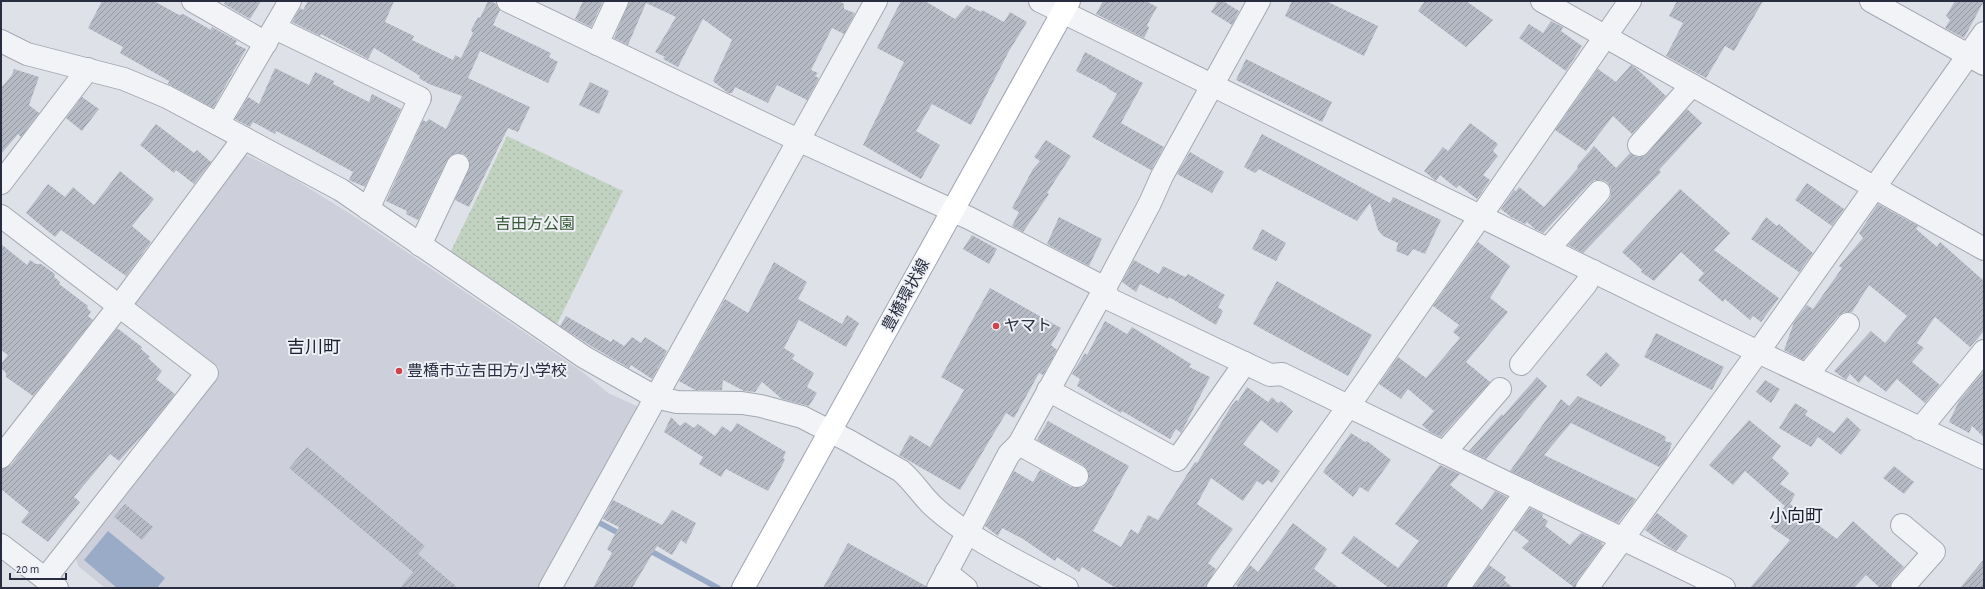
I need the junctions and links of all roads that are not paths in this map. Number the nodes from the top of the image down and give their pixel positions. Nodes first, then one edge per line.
1 (193, 1) edge
2 (290, 1) edge
3 (508, 1) edge
4 (617, 1) edge
5 (876, 1) edge
6 (1040, 1) edge
7 (1259, 1) edge
8 (1542, 1) edge
9 (1630, 1) edge
10 (1871, 1) edge
11 (1066, 7) edge
12 (1984, 33) edge
13 (270, 36) junction
14 (1605, 37) junction
15 (1, 40) edge
16 (597, 44) junction
17 (1976, 60) edge
18 (88, 69) junction
19 (1213, 84) junction
20 (1692, 86) junction
21 (218, 124) junction
22 (244, 138) junction
23 (798, 140) junction
24 (1639, 145) dead end
25 (458, 165) dead end
26 (1, 184) edge
27 (1874, 188) junction
28 (1599, 192) dead end
29 (368, 209) junction
30 (952, 212) junction
31 (1, 216) edge
32 (1480, 216) junction
33 (420, 245) junction
34 (1548, 249) junction
35 (1984, 249) edge
36 (1593, 271) junction
37 (1105, 288) junction
38 (119, 306) junction
39 (1848, 324) dead end
40 (1984, 351) edge
41 (1758, 352) junction
42 (1245, 363) junction
43 (1521, 364) dead end
44 (1807, 375) junction
45 (1500, 389) dead end
46 (1048, 390) junction
47 (656, 397) junction
48 (1348, 407) junction
49 (1920, 429) junction
50 (830, 431) junction
51 (1019, 444) junction
52 (1444, 452) junction
53 (1, 457) edge
54 (1984, 458) edge
55 (1077, 476) dead end
56 (1526, 492) junction
57 (1902, 525) dead end
58 (967, 532) junction
59 (1622, 537) junction
60 (1, 545) edge
61 (942, 580) edge
62 (51, 583) edge
63 (550, 588) edge
64 (743, 588) edge
65 (966, 588) edge
66 (1067, 588) edge
67 (1218, 588) edge
68 (1458, 588) edge
69 (1587, 588) edge
70 (1724, 588) edge
71 (1902, 588) edge

1 - 13 street
2 - 13 street
3 - 16 street
4 - 16 street
5 - 23 street
6 - 11 street
7 - 19 street
8 - 14 street
9 - 14 street
10 - 17 street
11 - 19 street
11 - 30 main road, 豊橋環状線
12 - 17 street
13 - 21 street
13 - 29 street
14 - 20 street
14 - 32 street
15 - 18 street
16 - 23 street
17 - 27 street
18 - 21 street
18 - 26 street
19 - 32 street
19 - 37 street
20 - 24 street
20 - 27 street
21 - 22 street
22 - 29 street
22 - 38 street
23 - 30 street
23 - 47 street
25 - 33 street
27 - 35 street
27 - 41 street
28 - 34 street
29 - 33 street
30 - 37 street
30 - 50 main road, 豊橋環状線
31 - 38 street
32 - 34 street
32 - 48 street
33 - 47 street
34 - 36 street
36 - 41 street
36 - 43 street
37 - 42 street
37 - 46 street
38 - 53 street
38 - 62 street
39 - 44 street
40 - 49 street
41 - 44 street
41 - 59 street
42 - 46 street
42 - 48 street
44 - 49 street
45 - 52 street
46 - 51 street
47 - 50 street
47 - 63 street
48 - 52 street
48 - 67 street
49 - 54 street
50 - 58 street
50 - 64 main road, 豊橋環状線
51 - 55 street
51 - 58 street
52 - 56 street
56 - 59 street
56 - 68 street
57 - 71 street
58 - 61 street
58 - 66 street
59 - 69 street
59 - 70 street
60 - 62 street
61 - 65 street

